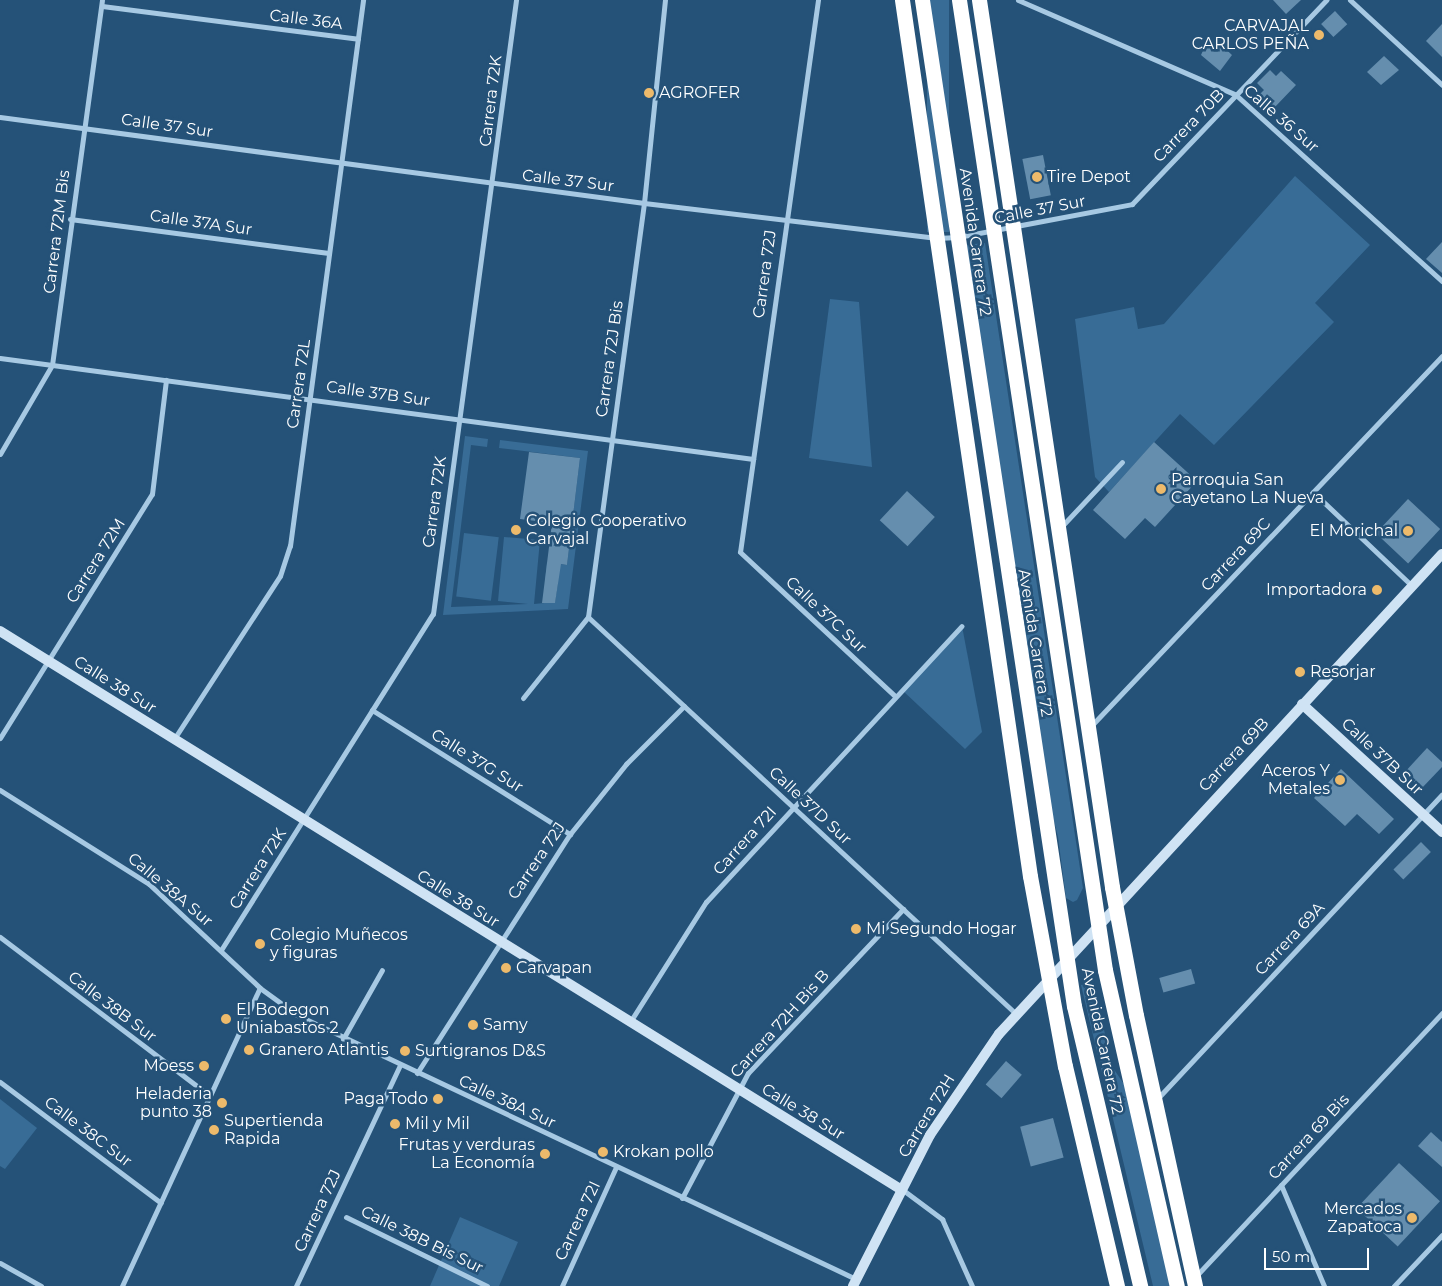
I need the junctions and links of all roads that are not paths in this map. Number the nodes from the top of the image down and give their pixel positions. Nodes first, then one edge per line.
1 (102, 0) edge
2 (363, 0) edge
3 (516, 0) edge
4 (665, 0) edge
5 (818, 0) edge
6 (902, 0) edge
7 (922, 0) edge
8 (959, 0) edge
9 (979, 0) edge
10 (1018, 0) edge
11 (1326, 0) edge
12 (1350, 0) edge
13 (102, 6) junction
14 (358, 39) junction
15 (1442, 84) edge
16 (1236, 95) junction
17 (0, 117) edge
18 (84, 127) junction
19 (341, 163) junction
20 (492, 184) junction
21 (644, 203) junction
22 (1132, 204) joint
23 (70, 219) junction
24 (785, 220) junction
25 (1015, 226) junction
26 (994, 232) junction
27 (958, 237) junction
28 (937, 238) junction
29 (329, 253) junction
30 (1442, 281) edge
31 (1033, 351) junction
32 (1442, 356) edge
33 (0, 358) edge
34 (52, 365) junction
35 (166, 380) junction
36 (310, 399) junction
37 (1017, 401) junction
38 (460, 420) junction
39 (612, 440) junction
40 (987, 443) junction
41 (0, 454) edge
42 (753, 459) junction
43 (1122, 462) dead end
44 (1313, 492) junction
45 (974, 503) junction
46 (1060, 529) junction
47 (740, 552) joint
48 (1442, 554) edge
49 (1412, 586) junction
50 (588, 617) junction
51 (962, 626) dead end
52 (0, 631) edge
53 (48, 661) junction
54 (895, 696) junction
55 (523, 698) dead end
56 (1302, 704) junction
57 (684, 706) junction
58 (372, 710) junction
59 (1089, 728) junction
60 (0, 738) edge
61 (174, 739) junction
62 (0, 790) edge
63 (1442, 794) edge
64 (793, 807) junction
65 (1423, 815) junction
66 (303, 820) junction
67 (1442, 832) edge
68 (570, 834) junction
69 (1115, 905) junction
70 (903, 909) junction
71 (1098, 924) junction
72 (0, 937) edge
73 (500, 942) junction
74 (221, 950) junction
75 (1067, 957) junction
76 (382, 970) dead end
77 (1048, 977) junction
78 (260, 988) junction
79 (1016, 1013) junction
80 (1442, 1013) edge
81 (630, 1023) junction
82 (344, 1039) junction
83 (400, 1065) junction
84 (417, 1073) junction
85 (0, 1082) edge
86 (737, 1089) junction
87 (210, 1096) junction
88 (1154, 1101) junction
89 (616, 1167) junction
90 (1281, 1185) junction
91 (1174, 1189) junction
92 (902, 1190) junction
93 (682, 1198) junction
94 (160, 1203) junction
95 (346, 1217) dead end
96 (1163, 1220) junction
97 (1442, 1235) edge
98 (0, 1263) edge
99 (1195, 1282) edge
100 (855, 1283) edge
101 (41, 1286) edge
102 (122, 1286) edge
103 (296, 1286) edge
104 (487, 1286) edge
105 (562, 1286) edge
106 (972, 1286) edge
107 (1117, 1286) edge
108 (1140, 1286) edge
109 (1176, 1286) edge
110 (1324, 1286) edge
111 (1394, 1286) edge

1 - 13 street, Carrera 72M Bis
2 - 14 street, Carrera 72L
3 - 20 street, Carrera 72K
4 - 21 street, Carrera 72J Bis
5 - 24 street, Carrera 72J
6 - 28 highway
7 - 27 highway, Avenida Carrera 72
8 - 26 highway, Avenida Carrera 72
9 - 25 highway
10 - 16 street, Calle 36 Sur
11 - 16 street, Carrera 70B
12 - 15 street
13 - 14 street, Calle 36A
13 - 18 street, Carrera 72M Bis
14 - 19 street, Carrera 72L
16 - 22 street, Carrera 70B
16 - 30 street, Calle 36 Sur
17 - 18 street, Calle 37 Sur
18 - 19 street, Calle 37 Sur
18 - 23 street, Carrera 72M Bis
19 - 20 street, Calle 37 Sur
19 - 29 street, Carrera 72L
20 - 21 street, Calle 37 Sur
20 - 38 street, Carrera 72K
21 - 24 street, Calle 37 Sur
21 - 39 street, Carrera 72J Bis
22 - 25 street, Calle 37 Sur
23 - 29 street, Calle 37A Sur
23 - 34 street, Carrera 72M Bis
24 - 28 street, Calle 37 Sur
24 - 42 street, Carrera 72J
25 - 26 street, Calle 37 Sur
25 - 31 highway
26 - 27 street, Calle 37 Sur
26 - 37 highway, Avenida Carrera 72
27 - 28 street, Calle 37 Sur
27 - 40 highway, Avenida Carrera 72
28 - 45 highway
29 - 36 street, Carrera 72L
31 - 37 highway
31 - 46 highway
32 - 44 street, Carrera 69C
33 - 34 street, Calle 37B Sur
34 - 35 street, Calle 37B Sur
34 - 41 street, Carrera 72M Bis
35 - 36 street, Calle 37B Sur
35 - 53 street, Carrera 72M
36 - 38 street, Calle 37B Sur
36 - 61 street, Carrera 72L
37 - 71 highway, Avenida Carrera 72
38 - 39 street, Calle 37B Sur
38 - 58 street, Carrera 72K
39 - 42 street, Calle 37B Sur
39 - 50 street, Carrera 72J Bis
40 - 45 highway
40 - 75 highway, Avenida Carrera 72
42 - 47 street, Carrera 72J
43 - 46 street
44 - 49 street
44 - 59 street, Carrera 69C
45 - 77 highway
46 - 59 highway
47 - 54 street, Calle 37C Sur
48 - 49 street, Carrera 69B
49 - 56 street, Carrera 69B
50 - 55 street
50 - 57 street, Calle 37D Sur
51 - 54 street, Carrera 72I
52 - 53 street, Calle 38 Sur
53 - 60 street, Carrera 72M
53 - 61 street, Calle 38 Sur
54 - 64 street, Carrera 72I
56 - 65 street, Calle 37B Sur
56 - 69 street, Carrera 69B
57 - 64 street, Calle 37D Sur
57 - 68 street, Carrera 72J
58 - 66 street, Carrera 72K
58 - 68 street, Calle 37G Sur
59 - 69 highway
61 - 66 street, Calle 38 Sur
62 - 74 street, Calle 38A Sur
63 - 65 street, Carrera 69A
64 - 70 street, Calle 37D Sur
64 - 81 street, Carrera 72I
65 - 67 street, Calle 37B Sur
65 - 88 street, Carrera 69A
66 - 73 street, Calle 38 Sur
66 - 74 street, Carrera 72K
68 - 73 street, Carrera 72J
69 - 71 street, Carrera 69B
69 - 88 highway
70 - 79 street, Calle 37D Sur
70 - 86 street, Carrera 72H Bis B
71 - 75 street, Carrera 69B
71 - 96 highway, Avenida Carrera 72
72 - 87 street, Calle 38B Sur
73 - 81 street, Calle 38 Sur
73 - 84 street, Carrera 72J
74 - 78 street, Calle 38A Sur
75 - 77 street, Carrera 69B
75 - 108 highway, Avenida Carrera 72
76 - 82 street
77 - 79 street, Carrera 72H
77 - 107 highway
78 - 82 street, Calle 38A Sur
78 - 87 street
79 - 92 street, Carrera 72H
80 - 90 street, Carrera 69 Bis
81 - 86 street, Calle 38 Sur
82 - 83 street, Calle 38A Sur
83 - 84 street, Calle 38A Sur
83 - 103 street, Carrera 72J
84 - 89 street, Calle 38A Sur
85 - 94 street, Calle 38C Sur
86 - 92 street, Calle 38 Sur
86 - 93 street, Carrera 72H Bis B
87 - 94 street
88 - 91 highway
89 - 93 street, Calle 38A Sur
89 - 105 street, Carrera 72I
90 - 99 street, Carrera 69 Bis
90 - 110 street
91 - 96 highway
91 - 99 highway
92 - 100 street, Carrera 72H
92 - 106 street
93 - 100 street, Calle 38A Sur
94 - 102 street
95 - 104 street, Calle 38B Bis Sur
96 - 109 highway, Avenida Carrera 72
97 - 111 street
98 - 101 street

